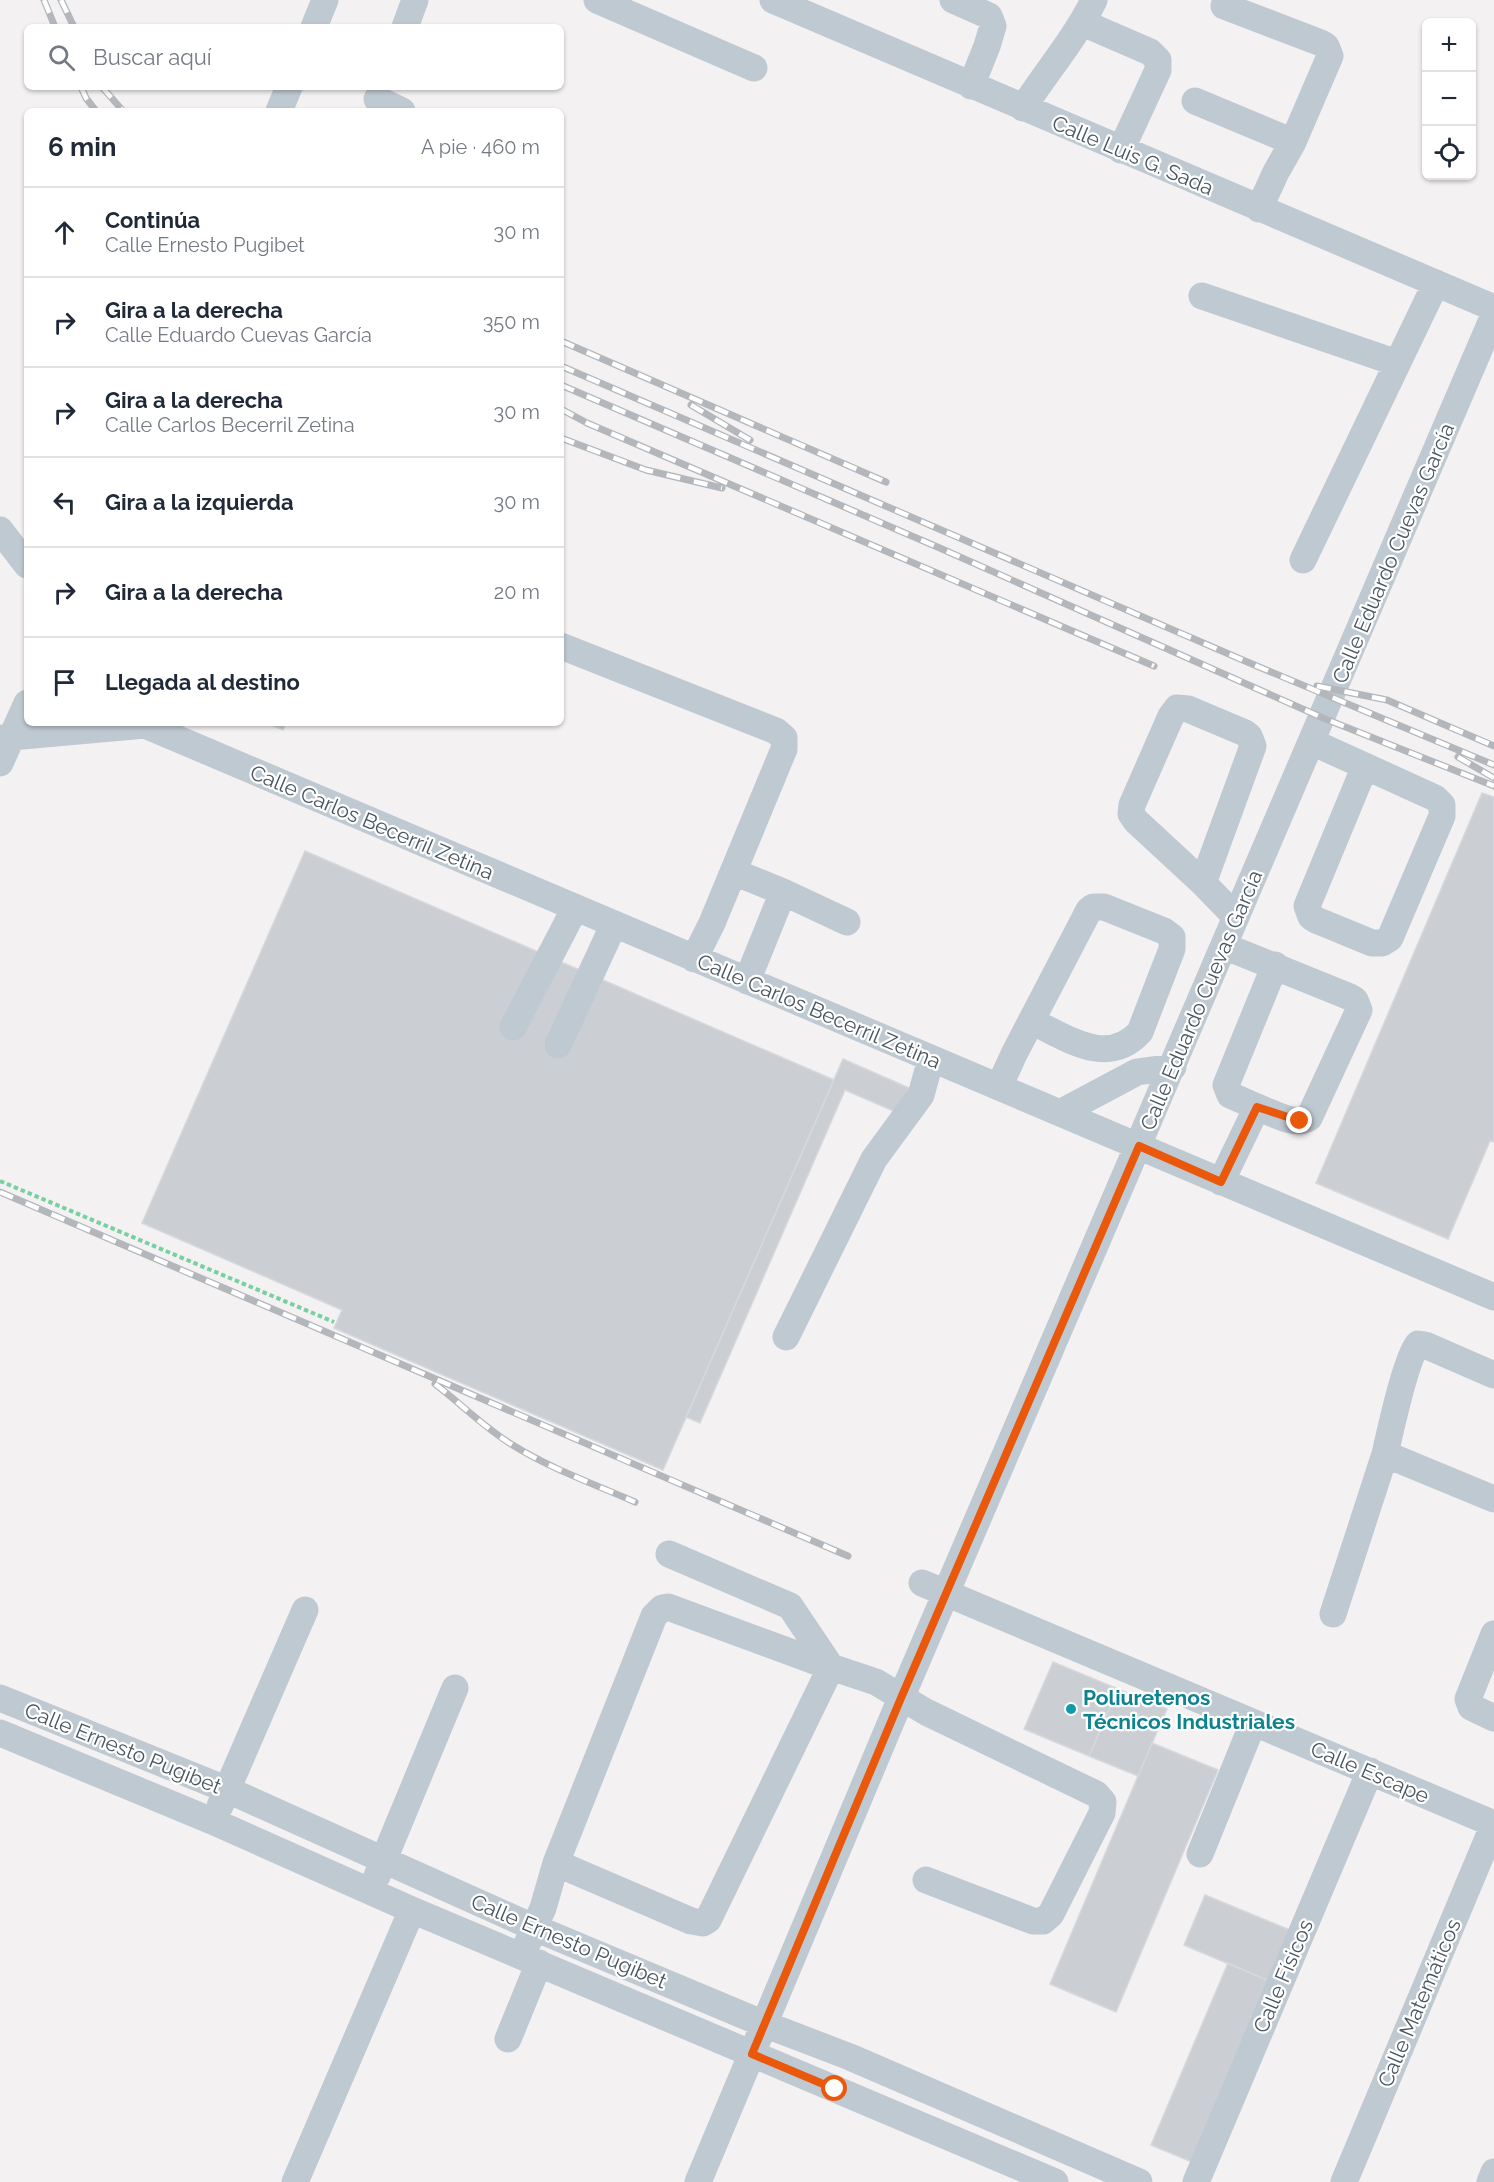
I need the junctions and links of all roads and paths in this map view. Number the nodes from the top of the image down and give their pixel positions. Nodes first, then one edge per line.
1 (325, 0) edge
2 (415, 0) edge
3 (597, 0) edge
4 (773, 0) edge
5 (953, 0) edge
6 (1224, 6) dead end
7 (1088, 11) edge
8 (315, 24) edge
9 (406, 24) edge
10 (754, 68) dead end
11 (971, 86) junction
12 (288, 90) edge
13 (376, 99) edge
14 (1195, 101) dead end
15 (280, 108) edge
16 (396, 108) edge
17 (1023, 108) junction
18 (1293, 142) junction
19 (1121, 150) junction
20 (1259, 209) junction
21 (1436, 283) junction
22 (1202, 296) dead end
23 (1494, 308) edge
24 (1494, 315) edge
25 (1397, 363) junction
26 (0, 530) edge
27 (1303, 560) dead end
28 (24, 561) edge
29 (564, 647) edge
30 (24, 708) edge
31 (124, 726) edge
32 (149, 726) edge
33 (5, 738) edge
34 (1312, 742) junction
35 (0, 763) edge
36 (1365, 766) junction
37 (734, 872) junction
38 (1203, 883) junction
39 (783, 891) junction
40 (575, 908) junction
41 (1236, 917) junction
42 (846, 922) dead end
43 (614, 924) junction
44 (1224, 946) junction
45 (694, 958) junction
46 (1275, 965) junction
47 (747, 981) junction
48 (1031, 1021) junction
49 (513, 1027) dead end
50 (558, 1045) dead end
51 (931, 1059) junction
52 (1173, 1067) junction
53 (999, 1087) junction
54 (1257, 1107) junction
55 (1060, 1113) junction
56 (1139, 1146) junction
57 (0, 1181) edge
58 (1221, 1182) junction
59 (1494, 1297) edge
60 (334, 1322) dead end
61 (786, 1337) dead end
62 (1494, 1375) edge
63 (1385, 1454) junction
64 (1494, 1499) edge
65 (669, 1554) dead end
66 (921, 1583) dead end
67 (947, 1594) junction
68 (305, 1610) dead end
69 (1333, 1614) dead end
70 (1494, 1634) edge
71 (831, 1667) junction
72 (455, 1688) dead end
73 (0, 1698) edge
74 (901, 1698) junction
75 (1494, 1718) edge
76 (1253, 1723) junction
77 (0, 1733) edge
78 (104, 1740) junction
79 (89, 1771) junction
80 (1370, 1771) junction
81 (228, 1791) junction
82 (213, 1821) junction
83 (1494, 1824) edge
84 (1200, 1854) dead end
85 (383, 1860) junction
86 (556, 1863) junction
87 (926, 1880) dead end
88 (371, 1891) junction
89 (412, 1910) junction
90 (535, 1928) junction
91 (531, 1960) junction
92 (764, 2024) junction
93 (508, 2039) dead end
94 (752, 2054) junction
95 (850, 2057) junction
96 (835, 2089) junction
97 (939, 2095) junction
98 (926, 2127) junction
99 (1018, 2129) junction
100 (1005, 2161) junction
101 (1494, 2172) edge
102 (1050, 2181) edge
103 (295, 2182) edge
104 (698, 2182) edge
105 (1139, 2182) edge
106 (1196, 2182) edge
107 (1344, 2182) edge
108 (1490, 2182) edge

1 - 8 street
2 - 9 street
3 - 10 street
4 - 11 street, Calle Luis G. Sada
5 - 11 street
6 - 18 street
7 - 17 street
7 - 19 street
11 - 17 street, Calle Luis G. Sada
12 - 15 street
13 - 16 street
14 - 18 street
17 - 19 street, Calle Luis G. Sada
18 - 20 street
19 - 20 street, Calle Luis G. Sada
20 - 21 street, Calle Luis G. Sada
21 - 23 street, Calle Luis G. Sada
21 - 25 street
22 - 25 street
24 - 34 street, Calle Eduardo Cuevas García
25 - 27 street
26 - 28 street
29 - 37 street
30 - 33 street
31 - 33 street, Calle Carlos Becerril Zetina
32 - 40 street, Calle Carlos Becerril Zetina
33 - 35 street
34 - 36 street
34 - 41 street, Calle Eduardo Cuevas García
36 - 36 street
37 - 39 street
37 - 45 street
38 - 38 street
38 - 41 street
39 - 42 street
39 - 47 street
40 - 43 street, Calle Carlos Becerril Zetina
40 - 49 street
41 - 44 street, Calle Eduardo Cuevas García
43 - 45 street, Calle Carlos Becerril Zetina
43 - 50 street
44 - 46 street
44 - 52 street, Calle Eduardo Cuevas García
45 - 47 street, Calle Carlos Becerril Zetina
46 - 54 street
46 - 54 street
47 - 51 street, Calle Carlos Becerril Zetina
48 - 48 street
48 - 53 street
51 - 53 street, Calle Carlos Becerril Zetina
51 - 61 street
52 - 55 street
52 - 56 street, Calle Eduardo Cuevas García
53 - 55 street, Calle Carlos Becerril Zetina
54 - 58 street
55 - 56 street, Calle Carlos Becerril Zetina
56 - 58 street, Calle Carlos Becerril Zetina
56 - 67 street, Calle Eduardo Cuevas García
57 - 60 path
58 - 59 street, Calle Carlos Becerril Zetina
62 - 63 street
63 - 64 street
63 - 69 street
65 - 71 street
66 - 67 street, Calle Escape
67 - 74 street, Calle Eduardo Cuevas García
67 - 76 street, Calle Escape
68 - 81 street
70 - 75 street
71 - 74 street
71 - 86 street
71 - 86 street
72 - 85 street
73 - 78 street, Calle Ernesto Pugibet
74 - 87 street
74 - 92 street, Calle Eduardo Cuevas García
76 - 80 street, Calle Escape
76 - 84 street
77 - 79 street, Calle Ernesto Pugibet
78 - 79 street
78 - 81 street, Calle Ernesto Pugibet
79 - 82 street, Calle Ernesto Pugibet
80 - 83 street, Calle Escape
80 - 106 street, Calle Físicos
81 - 82 street
81 - 85 street, Calle Ernesto Pugibet
82 - 88 street, Calle Ernesto Pugibet
83 - 107 street, Calle Matemáticos
85 - 88 street
85 - 90 street, Calle Ernesto Pugibet
86 - 90 street
88 - 89 street, Calle Ernesto Pugibet
89 - 91 street, Calle Ernesto Pugibet
89 - 103 street
90 - 91 street
90 - 92 street, Calle Ernesto Pugibet
91 - 93 street
91 - 94 street, Calle Ernesto Pugibet
92 - 94 street, Calle Eduardo Cuevas García
92 - 95 street, Calle Ernesto Pugibet
94 - 96 street, Calle Ernesto Pugibet
94 - 104 street, Calle Eduardo Cuevas García
95 - 96 street
95 - 97 street, Calle Ernesto Pugibet
96 - 98 street, Calle Ernesto Pugibet
97 - 98 street
97 - 99 street, Calle Ernesto Pugibet
98 - 100 street, Calle Ernesto Pugibet
99 - 100 street
99 - 105 street, Calle Ernesto Pugibet
100 - 102 street, Calle Ernesto Pugibet
101 - 108 street

